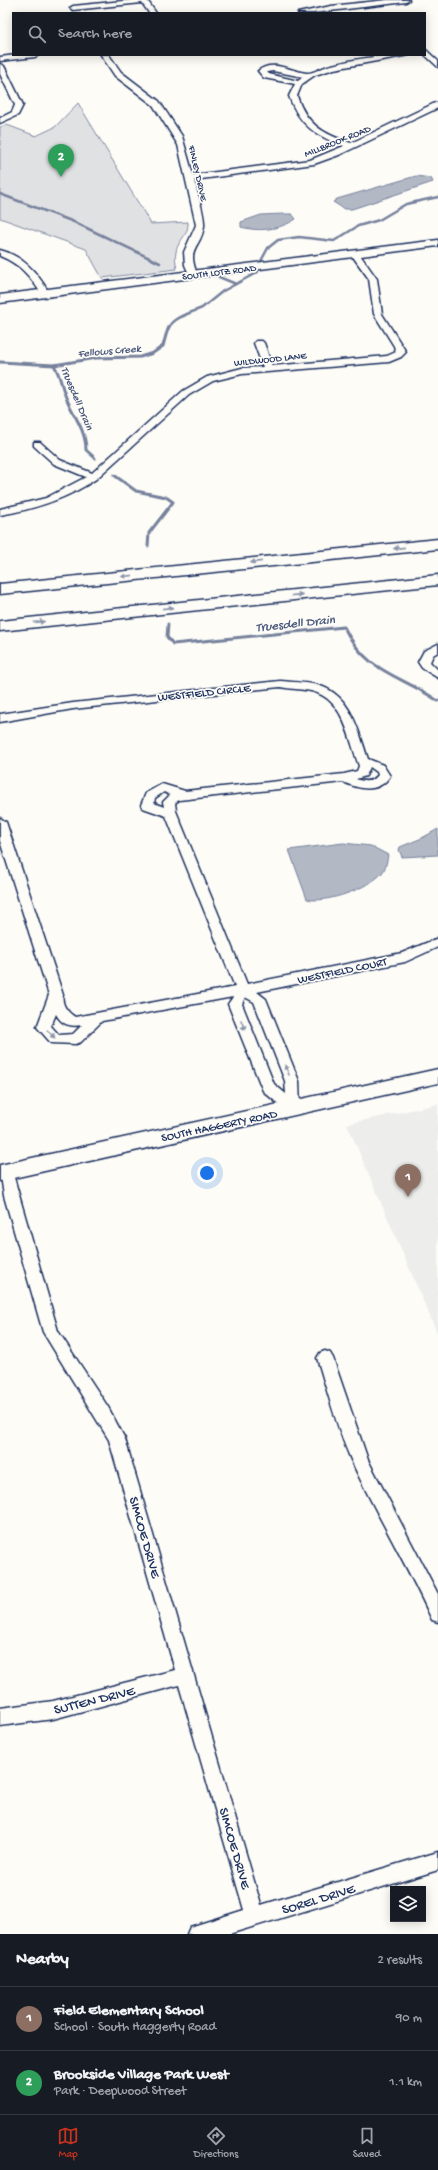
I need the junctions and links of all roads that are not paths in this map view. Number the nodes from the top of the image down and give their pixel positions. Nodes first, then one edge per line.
1 (143, 0) edge
2 (406, 0) edge
3 (366, 4) junction
4 (73, 8) dead end
5 (152, 12) edge
6 (308, 12) edge
7 (376, 12) edge
8 (426, 53) edge
9 (26, 56) edge
10 (106, 56) edge
11 (398, 56) edge
12 (0, 59) edge
13 (438, 65) edge
14 (0, 66) edge
15 (308, 76) junction
16 (299, 83) junction
17 (438, 105) edge
18 (0, 121) edge
19 (351, 146) junction
20 (190, 178) junction
21 (438, 243) edge
22 (0, 252) edge
23 (355, 254) junction
24 (193, 274) junction
25 (45, 293) junction
26 (0, 299) edge
27 (259, 343) dead end
28 (268, 368) junction
29 (37, 444) dead end
30 (93, 477) junction
31 (0, 512) edge
32 (438, 544) edge
33 (438, 580) edge
34 (0, 589) edge
35 (0, 626) edge
36 (438, 647) edge
37 (438, 675) edge
38 (0, 718) edge
39 (364, 762) junction
40 (345, 778) junction
41 (185, 795) junction
42 (172, 814) junction
43 (0, 822) edge
44 (438, 942) edge
45 (243, 990) junction
46 (54, 1000) junction
47 (97, 1018) junction
48 (438, 1076) edge
49 (293, 1108) junction
50 (3, 1172) edge
51 (325, 1358) dead end
52 (438, 1614) edge
53 (186, 1675) junction
54 (0, 1717) edge
55 (438, 1861) edge
56 (255, 1917) junction
57 (197, 1934) edge

1 - 4 street
1 - 5 street
2 - 3 street
3 - 6 street
3 - 7 street
8 - 13 street
9 - 12 street
10 - 20 street, FINLEY DRIVE
11 - 15 street
14 - 18 street
15 - 16 street
15 - 16 street
16 - 19 street
17 - 19 street, MILLBROOK ROAD
19 - 20 street, MILLBROOK ROAD
20 - 24 street, FINLEY DRIVE
21 - 23 street, SOUTH LOTZ ROAD
22 - 25 street
23 - 24 street, SOUTH LOTZ ROAD
23 - 28 street, WILDWOOD LANE
24 - 25 street, SOUTH LOTZ ROAD
25 - 26 street, SOUTH LOTZ ROAD
27 - 28 street
28 - 30 street, WILDWOOD LANE
29 - 30 street
30 - 31 street, WILDWOOD LANE
32 -> 34 highway
35 -> 33 highway
36 - 37 street
38 - 39 street, WESTFIELD CIRCLE
39 - 40 street
39 - 40 street
40 - 41 street
41 - 42 street
41 - 42 street
42 - 45 street
43 - 46 street
44 - 45 street, WESTFIELD COURT
45 - 47 street
49 -> 45 street
45 -> 49 street
46 - 47 street
46 -> 47 street
48 - 49 street, SOUTH HAGGERTY ROAD
49 - 50 street, SOUTH HAGGERTY ROAD
50 - 53 street, SIMCOE DRIVE
51 - 52 street
53 - 54 street, SUTTEN DRIVE
53 - 56 street, SIMCOE DRIVE
55 - 56 street, SOREL DRIVE
56 - 57 street, SOREL DRIVE

